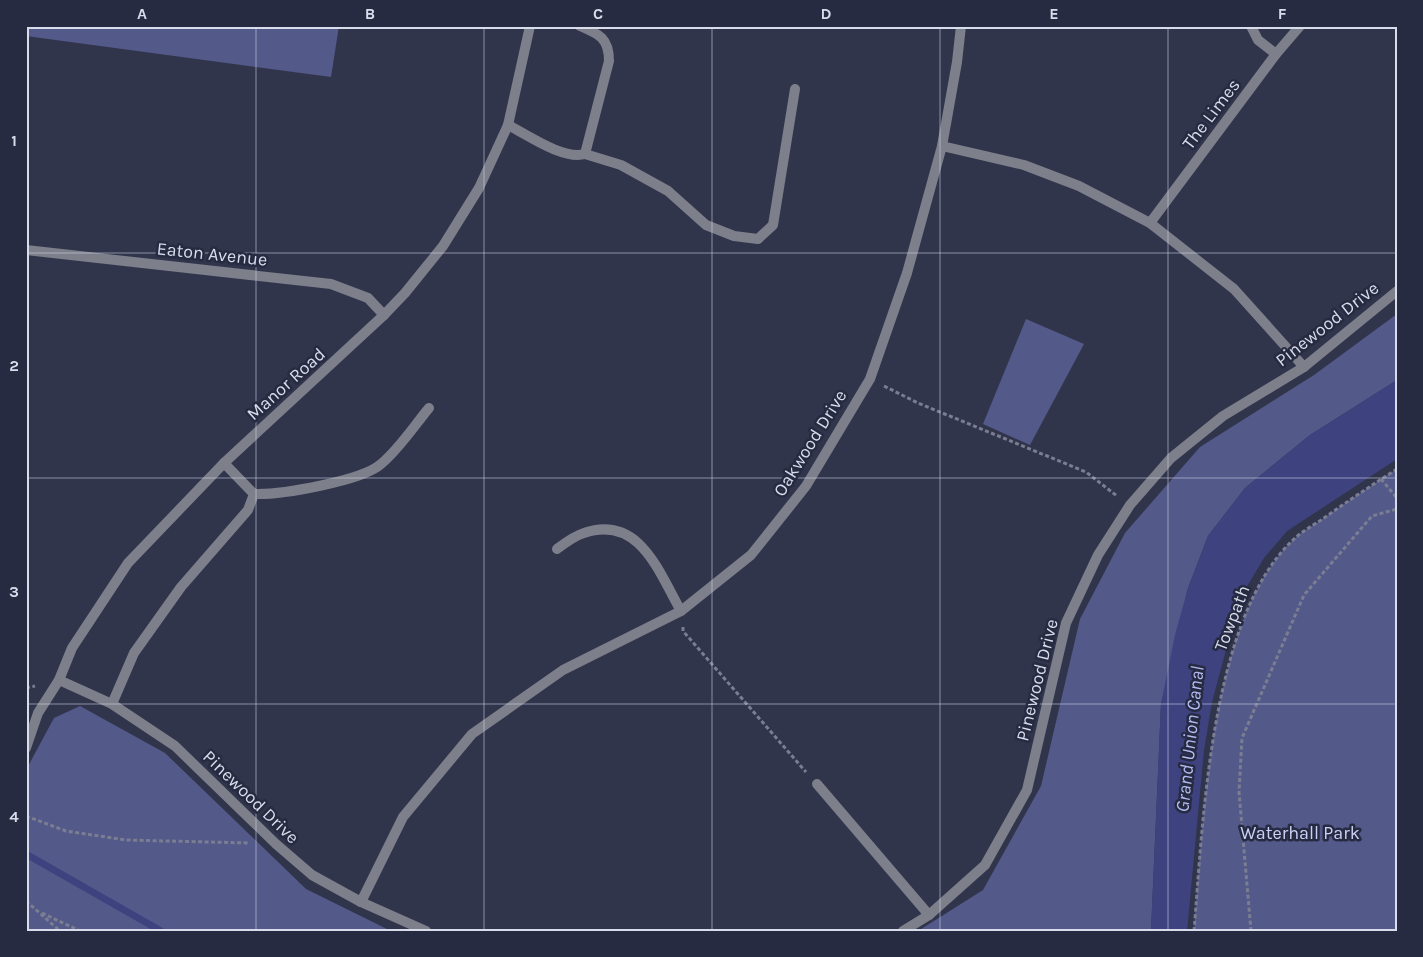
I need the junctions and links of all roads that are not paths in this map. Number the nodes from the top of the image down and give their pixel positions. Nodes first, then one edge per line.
1 (530, 26) edge
2 (580, 26) edge
3 (961, 26) edge
4 (1251, 26) edge
5 (1300, 26) edge
6 (1276, 54) junction
7 (795, 89) dead end
8 (508, 125) junction
9 (942, 146) junction
10 (585, 154) junction
11 (1150, 223) junction
12 (26, 250) edge
13 (1397, 291) edge
14 (384, 315) junction
15 (1304, 367) junction
16 (429, 408) dead end
17 (224, 463) junction
18 (254, 494) junction
19 (557, 549) dead end
20 (682, 611) junction
21 (59, 680) junction
22 (112, 704) junction
23 (26, 748) edge
24 (817, 784) road end
25 (361, 902) junction
26 (929, 915) junction
27 (426, 931) edge
28 (904, 931) edge

1 - 8 street, Manor Road
2 - 10 street
3 - 9 street, Oakwood Drive
4 - 6 street
5 - 6 street, The Limes
6 - 11 street, The Limes
7 - 10 street
8 - 10 street
8 - 14 street, Manor Road
9 - 11 street
9 - 20 street, Oakwood Drive
11 - 15 street
12 - 14 street, Eaton Avenue
13 - 15 street, Pinewood Drive
14 - 17 street, Manor Road
15 - 26 street, Pinewood Drive
16 - 18 street
17 - 18 street
17 - 21 street, Manor Road
18 - 22 street
19 - 20 street
20 - 25 street, Oakwood Drive
21 - 22 street, Pinewood Drive
21 - 23 street, Manor Road
22 - 25 street, Pinewood Drive
24 - 26 street
25 - 27 street, Pinewood Drive
26 - 28 street, Pinewood Drive

